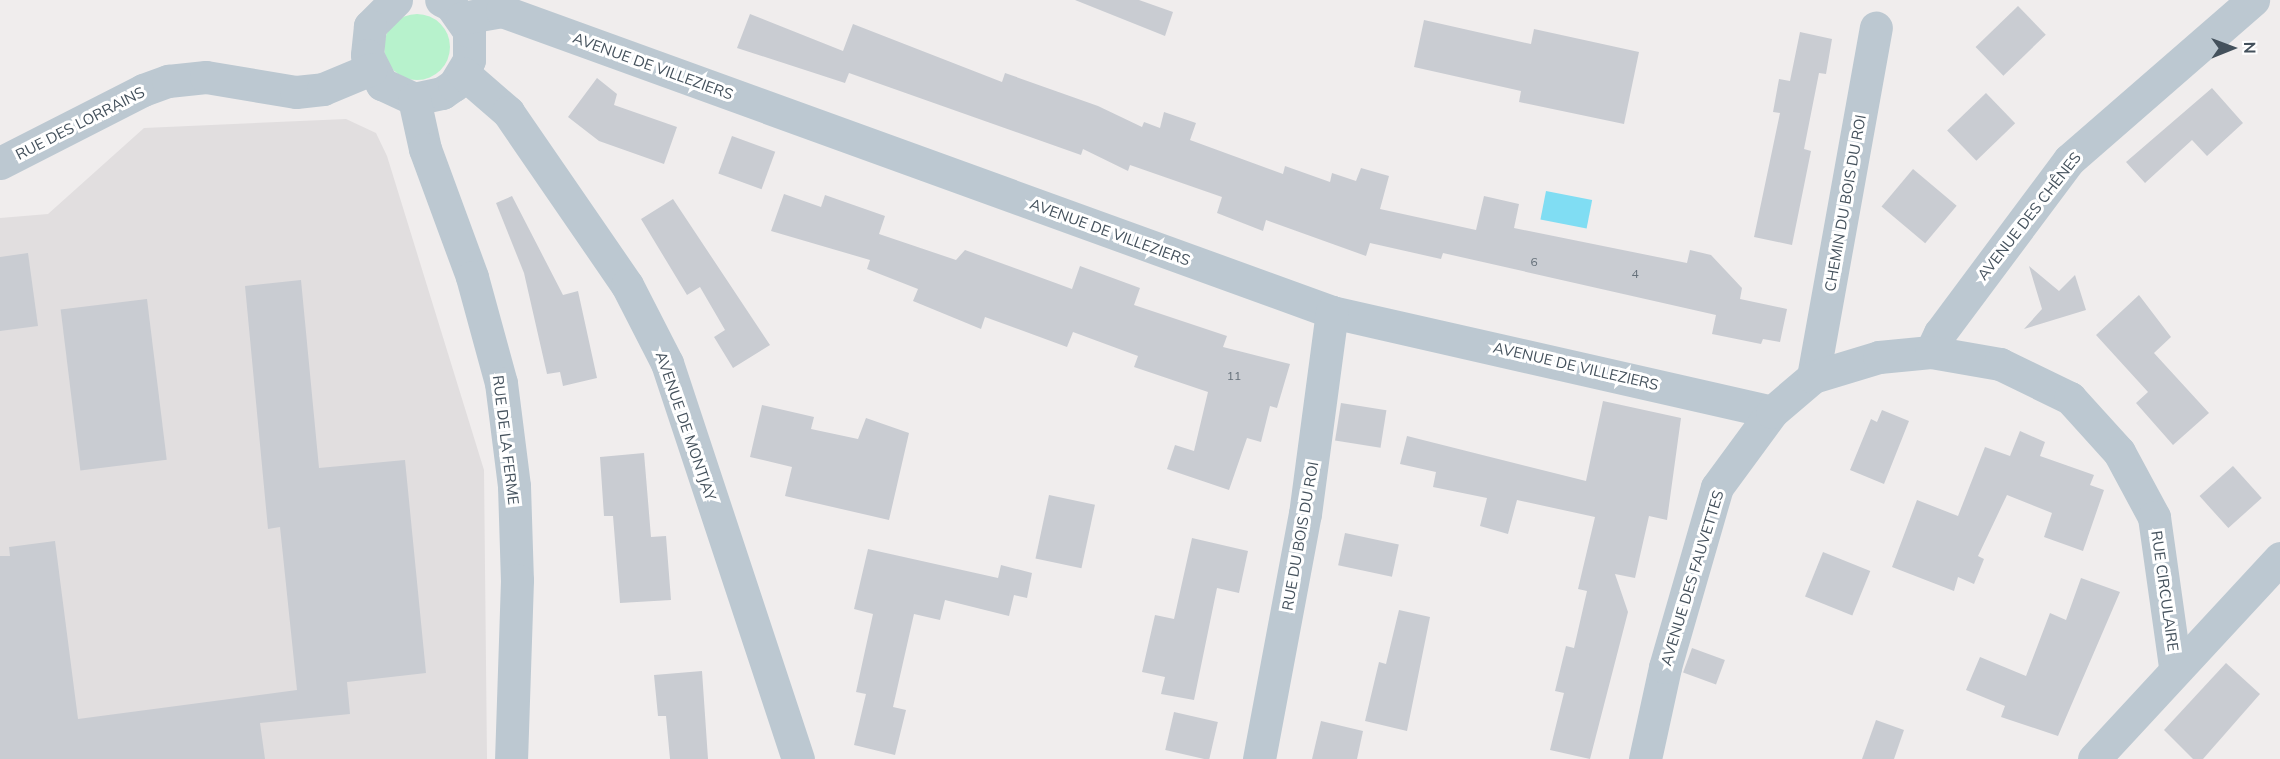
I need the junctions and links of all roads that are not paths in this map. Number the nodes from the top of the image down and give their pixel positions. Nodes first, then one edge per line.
1 (2253, 0) edge
2 (380, 5) edge
3 (452, 9) edge
4 (1876, 28) dead end
5 (371, 69) junction
6 (463, 74) junction
7 (414, 99) junction
8 (0, 163) edge
9 (1332, 312) junction
10 (1931, 352) junction
11 (1813, 377) junction
12 (1773, 412) junction
13 (2280, 558) edge
14 (2175, 667) junction
15 (511, 759) edge
16 (798, 759) edge
17 (1259, 759) edge
18 (1645, 759) edge
19 (2094, 759) edge

1 - 10 street, AVENUE DES CHÊNES
2 - 5 street
3 - 6 street
3 - 9 street, AVENUE DE VILLEZIERS
4 - 11 street, CHEMIN DU BOIS DU ROI
5 - 7 street
5 - 8 street, RUE DES LORRAINS
6 - 7 street
6 - 16 street, AVENUE DE MONTJAY
7 - 15 street, RUE DE LA FERME
9 - 12 street, AVENUE DE VILLEZIERS
9 - 17 street, RUE DU BOIS DU ROI
10 - 11 street, RUE CIRCULAIRE
10 - 14 street, RUE CIRCULAIRE
11 - 12 street, RUE CIRCULAIRE
12 - 18 street, AVENUE DES FAUVETTES
13 - 14 street
14 - 19 street

